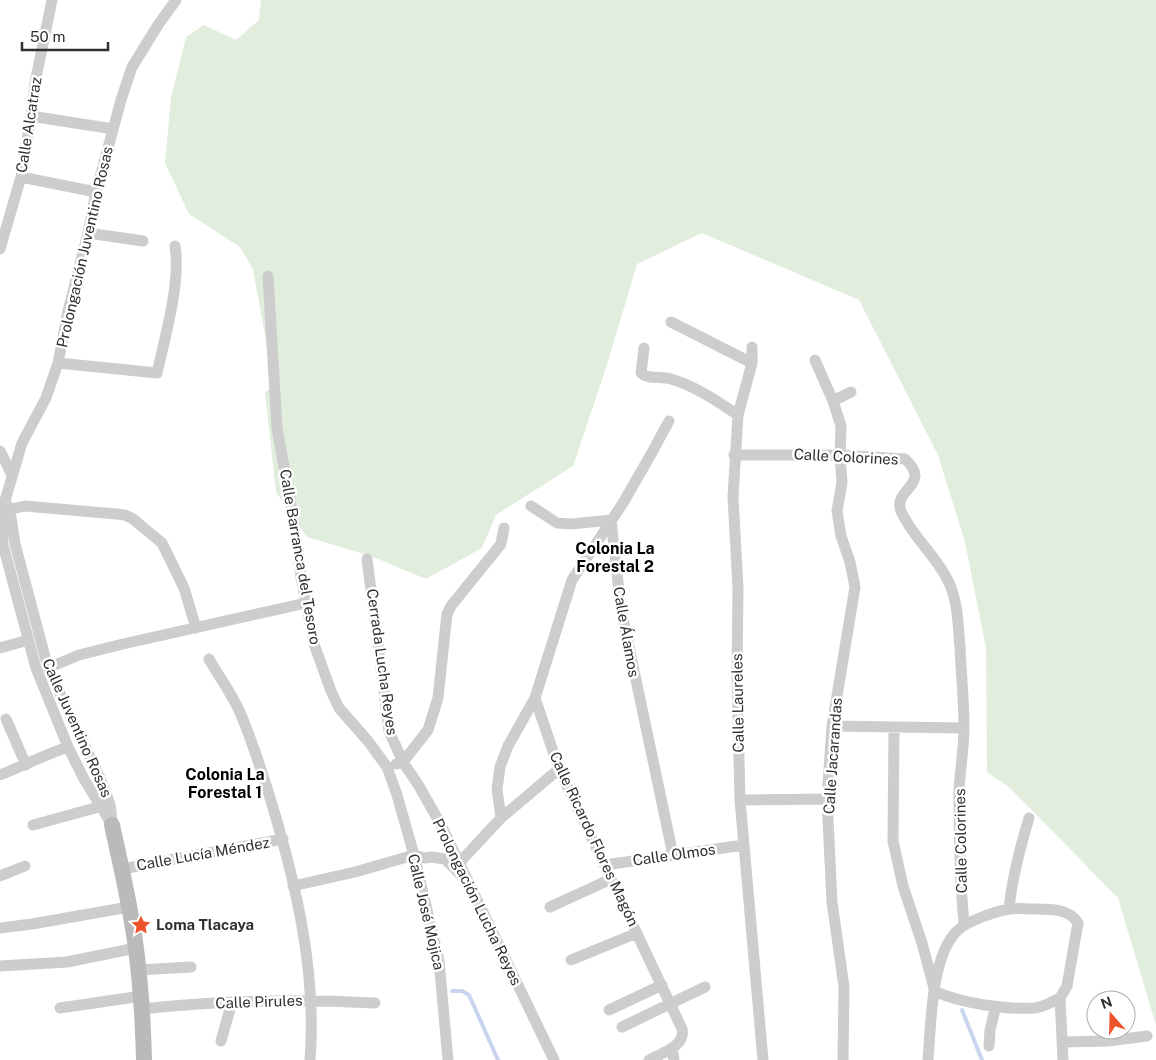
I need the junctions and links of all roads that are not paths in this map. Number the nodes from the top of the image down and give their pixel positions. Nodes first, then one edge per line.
1 (52, 0) edge
2 (176, 0) edge
3 (31, 116) junction
4 (113, 129) junction
5 (21, 177) junction
6 (96, 192) junction
7 (4, 218) edge
8 (88, 234) junction
9 (143, 241) dead end
10 (175, 246) dead end
11 (0, 249) edge
12 (268, 276) dead end
13 (671, 322) dead end
14 (752, 347) dead end
15 (644, 348) dead end
16 (815, 360) dead end
17 (58, 363) junction
18 (752, 363) junction
19 (851, 392) dead end
20 (833, 401) junction
21 (738, 414) junction
22 (669, 421) dead end
23 (0, 451) edge
24 (734, 454) junction
25 (840, 455) junction
26 (12, 475) junction
27 (531, 506) dead end
28 (5, 507) junction
29 (612, 520) junction
30 (504, 528) dead end
31 (2, 546) edge
32 (367, 559) dead end
33 (306, 603) junction
34 (196, 628) junction
35 (38, 632) joint
36 (28, 640) junction
37 (0, 648) edge
38 (209, 658) dead end
39 (48, 668) junction
40 (534, 698) junction
41 (6, 719) dead end
42 (832, 726) junction
43 (894, 728) junction
44 (964, 728) junction
45 (68, 747) junction
46 (403, 762) junction
47 (26, 765) junction
48 (387, 767) junction
49 (559, 769) junction
50 (0, 775) edge
51 (827, 799) junction
52 (740, 800) junction
53 (105, 805) junction
54 (501, 818) junction
55 (1029, 818) dead end
56 (33, 825) dead end
57 (112, 825) joint
58 (283, 839) junction
59 (744, 845) junction
60 (673, 855) junction
61 (414, 856) junction
62 (460, 863) junction
63 (605, 865) junction
64 (25, 866) dead end
65 (122, 869) junction
66 (0, 876) edge
67 (612, 879) junction
68 (468, 882) junction
69 (294, 886) junction
70 (129, 907) junction
71 (550, 907) dead end
72 (1009, 909) junction
73 (964, 924) junction
74 (0, 928) edge
75 (637, 933) junction
76 (136, 948) junction
77 (571, 960) dead end
78 (0, 966) edge
79 (190, 968) dead end
80 (138, 970) junction
81 (662, 985) junction
82 (705, 987) dead end
83 (934, 992) junction
84 (1060, 998) junction
85 (311, 999) junction
86 (142, 1002) junction
87 (232, 1002) junction
88 (376, 1002) dead end
89 (671, 1003) junction
90 (996, 1006) junction
91 (60, 1008) dead end
92 (609, 1010) dead end
93 (622, 1027) dead end
94 (1147, 1036) dead end
95 (221, 1041) dead end
96 (1063, 1042) junction
97 (990, 1046) dead end
98 (672, 1048) junction
99 (144, 1060) edge
100 (310, 1060) edge
101 (448, 1060) edge
102 (554, 1060) edge
103 (649, 1060) edge
104 (674, 1060) edge
105 (762, 1060) edge
106 (842, 1060) edge
107 (928, 1060) edge
108 (1063, 1060) edge

1 - 3 street, Calle Alcatraz
2 - 4 street, Prolongación Juventino Rosas
3 - 4 street
3 - 5 street, Calle Alcatraz
4 - 6 street, Prolongación Juventino Rosas
5 - 6 street
5 - 7 street, Calle Alcatraz
6 - 8 street, Prolongación Juventino Rosas
7 - 11 street, Calle Alcatraz
8 - 9 street
8 - 17 street, Prolongación Juventino Rosas
10 - 17 street
12 - 33 street, Calle Barranca del Tesoro
13 - 18 street
14 - 18 street, Calle Laureles
15 - 21 street
16 - 20 street, Calle Jacarandas
17 - 26 street, Prolongación Juventino Rosas
18 - 21 street, Calle Laureles
19 - 20 street
20 - 25 street, Calle Jacarandas
21 - 24 street, Calle Laureles
22 - 29 street
23 - 26 street
24 - 25 street, Calle Colorines
24 - 52 street, Calle Laureles
25 - 42 street, Calle Jacarandas
25 - 44 street, Calle Colorines
26 - 28 street, Prolongación Juventino Rosas
27 - 29 street
28 - 31 street, Prolongación Juventino Rosas
28 - 34 street
28 - 35 street, Prolongación Juventino Rosas
29 - 40 street
29 - 60 street, Calle Álamos
30 - 46 street
31 - 36 street, Prolongación Juventino Rosas
32 - 46 street, Cerrada Lucha Reyes
33 - 34 street
33 - 48 street, Calle Barranca del Tesoro
34 - 39 street
35 - 39 street, Calle Juventino Rosas
36 - 37 street
36 - 45 street, Calle Juventino Rosas
38 - 58 street
39 - 53 street, Calle Juventino Rosas
40 - 49 street, Calle Ricardo Flores Magón
40 - 54 street
41 - 47 street
42 - 43 street
42 - 51 street, Calle Jacarandas
43 - 44 street
43 - 83 street
44 - 73 street, Calle Colorines
45 - 47 street
45 - 53 street, Calle Juventino Rosas
46 - 48 street
46 - 62 street, Prolongación Lucha Reyes
47 - 50 street
48 - 61 street, Calle José Mojica
49 - 54 street
49 - 63 street, Calle Ricardo Flores Magón
51 - 52 street
51 - 106 street, Calle Jacarandas
52 - 59 street, Calle Laureles
53 - 56 street
53 - 57 street, Calle Juventino Rosas
54 - 62 street
55 - 72 street
57 - 65 street, Calle Juventino Rosas
58 - 65 street, Calle Lucía Méndez
58 - 69 street
59 - 60 street, Calle Olmos
59 - 105 street, Calle Laureles
60 - 63 street, Calle Olmos
61 - 68 street
61 - 69 street
61 - 101 street, Calle José Mojica
62 - 68 street, Prolongación Lucha Reyes
63 - 67 street, Calle Ricardo Flores Magón
64 - 66 street
65 - 70 street, Calle Juventino Rosas
67 - 71 street
67 - 75 street, Calle Ricardo Flores Magón
68 - 102 street, Prolongación Lucha Reyes
69 - 85 street
70 - 74 street
70 - 76 street, Calle Juventino Rosas
72 - 73 street
72 - 84 street
73 - 83 street
75 - 77 street
75 - 81 street, Calle Ricardo Flores Magón
76 - 78 street
76 - 80 street, Calle Juventino Rosas
79 - 80 street
80 - 86 street, Calle Juventino Rosas
81 - 89 street, Calle Ricardo Flores Magón
81 - 92 street
82 - 89 street
83 - 90 street
83 - 107 street
84 - 90 street
84 - 96 street
85 - 87 street, Calle Pirules
85 - 88 street, Calle Pirules
85 - 100 street
86 - 87 street, Calle Pirules
86 - 91 street, Calle Pirules
86 - 99 street, Calle Juventino Rosas
87 - 95 street
89 - 93 street
89 - 98 street, Calle Ricardo Flores Magón
90 - 97 street
94 - 96 street
96 - 108 street
98 - 103 street
98 - 104 street

